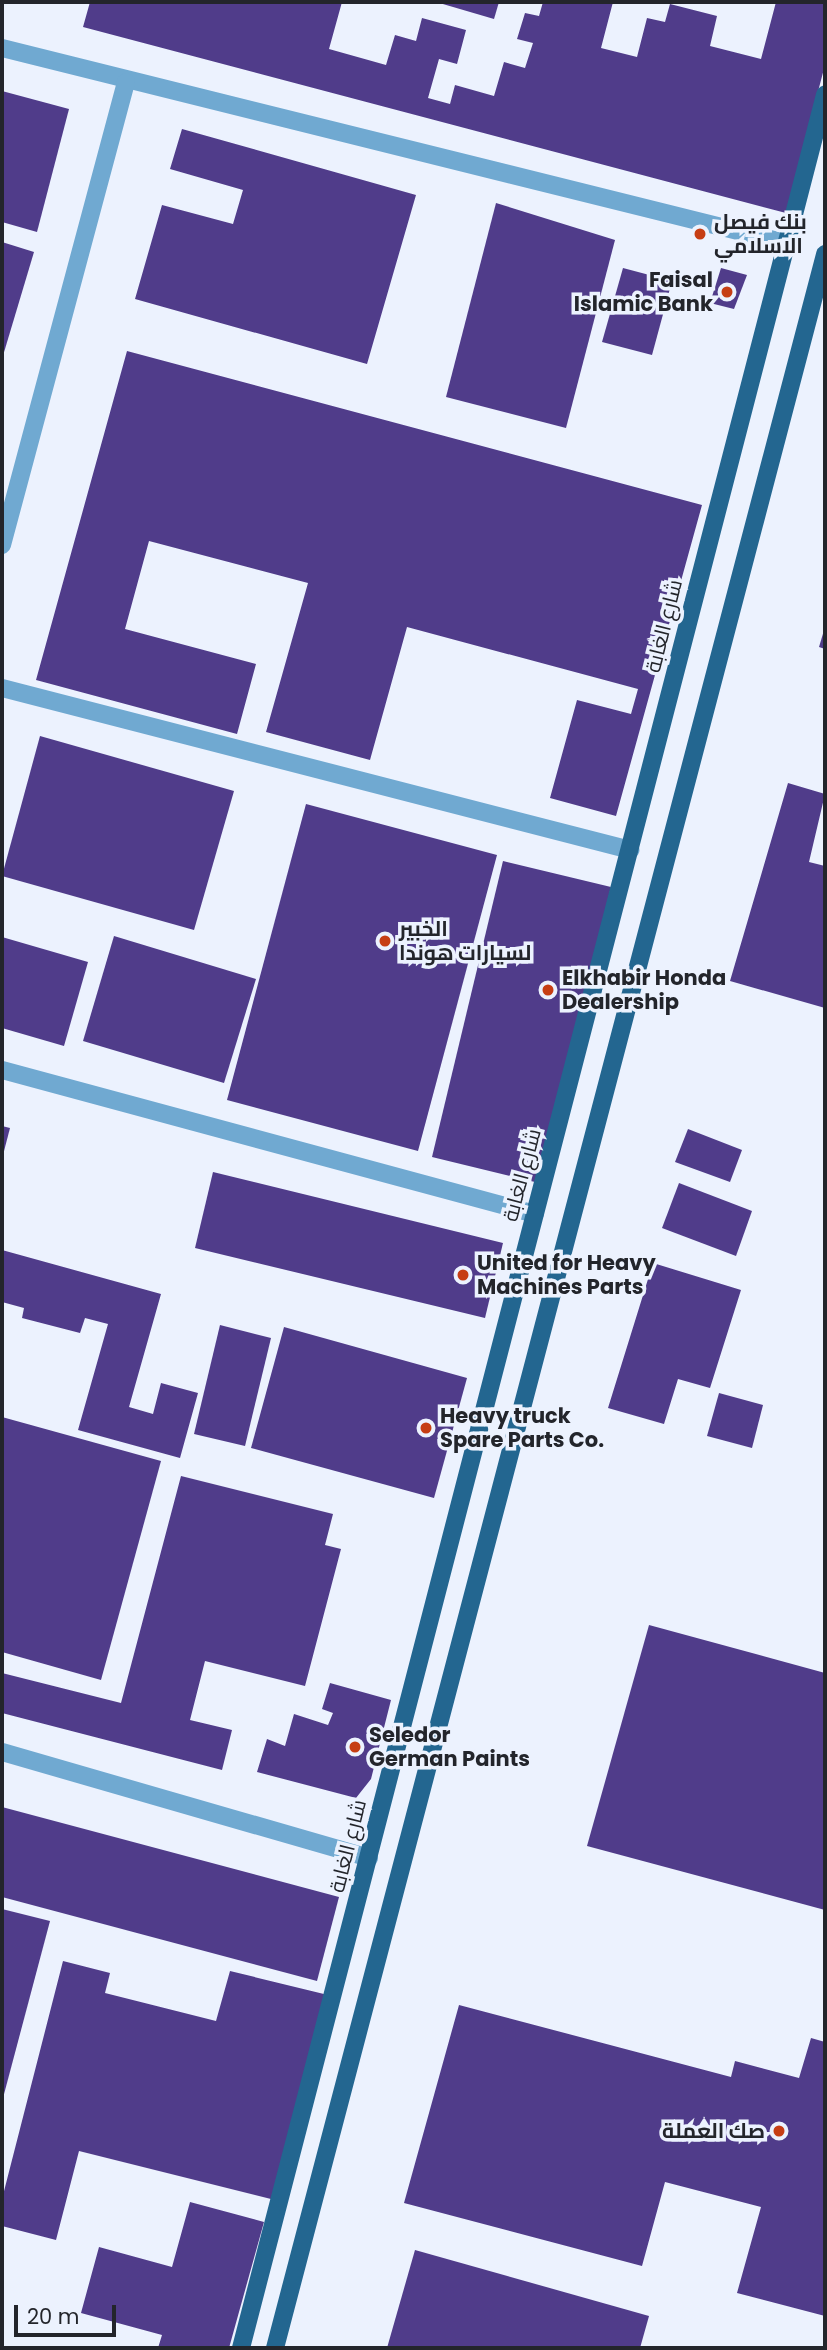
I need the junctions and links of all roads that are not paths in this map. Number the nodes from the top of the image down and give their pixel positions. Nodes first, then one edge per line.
1 (2, 48) edge
2 (126, 82) junction
3 (825, 94) edge
4 (786, 243) junction
5 (825, 254) edge
6 (2, 545) edge
7 (2, 688) edge
8 (630, 850) junction
9 (2, 1070) edge
10 (535, 1214) junction
11 (2, 1752) edge
12 (369, 1858) junction
13 (241, 2348) edge
14 (275, 2348) edge

1 - 2 lane
2 - 4 lane
2 - 6 lane
3 - 4 main road, شارع الغابة
4 - 8 main road, شارع الغابة
5 - 14 main road
7 - 8 lane
8 - 10 main road, شارع الغابة
9 - 10 lane
10 - 12 main road, شارع الغابة
11 - 12 lane
12 - 13 main road, شارع الغابة

